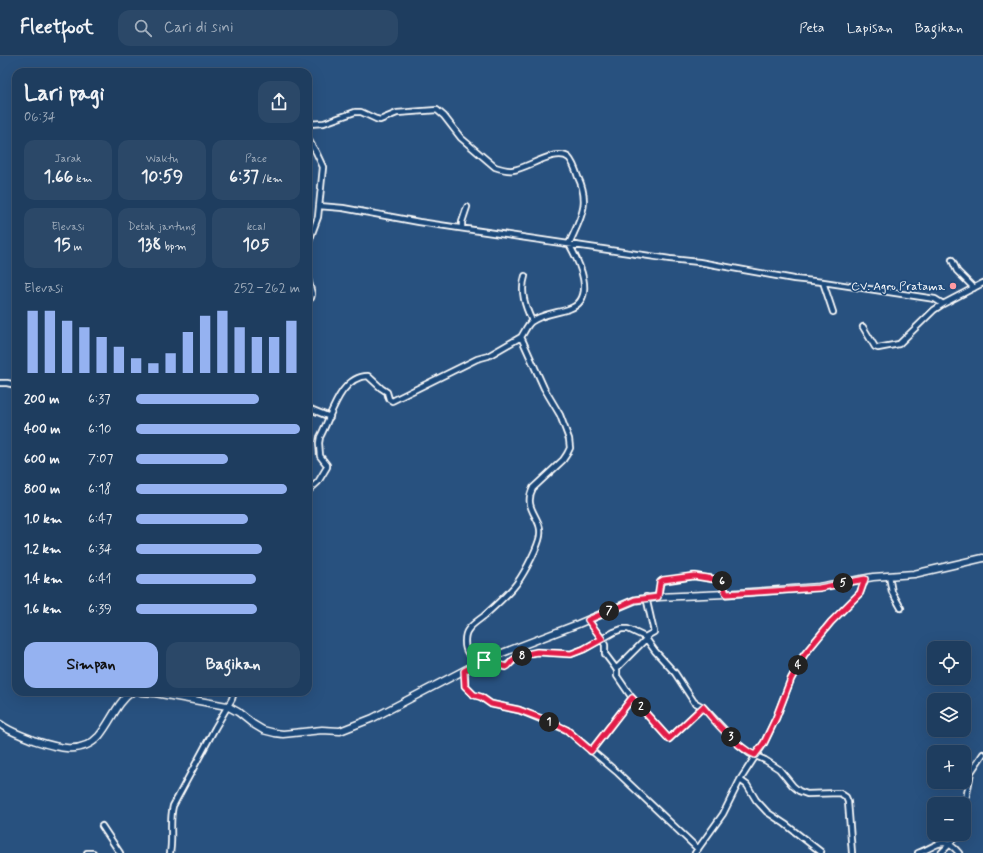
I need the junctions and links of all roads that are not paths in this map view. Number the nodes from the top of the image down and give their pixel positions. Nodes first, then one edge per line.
1 (312, 124) edge
2 (312, 146) edge
3 (319, 206) junction
4 (468, 207) dead end
5 (462, 228) junction
6 (312, 233) edge
7 (569, 244) junction
8 (952, 260) dead end
9 (525, 276) dead end
10 (823, 282) junction
11 (983, 283) edge
12 (974, 288) junction
13 (943, 304) junction
14 (833, 312) dead end
15 (532, 321) junction
16 (863, 327) dead end
17 (521, 337) junction
18 (0, 383) edge
19 (12, 384) edge
20 (312, 410) edge
21 (330, 417) junction
22 (312, 487) edge
23 (983, 558) edge
24 (889, 576) junction
25 (865, 579) junction
26 (726, 594) junction
27 (646, 597) junction
28 (658, 597) junction
29 (901, 608) dead end
30 (588, 620) junction
31 (646, 638) junction
32 (602, 639) junction
33 (484, 660) junction
34 (616, 669) junction
35 (464, 671) junction
36 (127, 696) edge
37 (172, 696) edge
38 (233, 696) edge
39 (632, 698) junction
40 (227, 706) junction
41 (703, 707) junction
42 (0, 724) edge
43 (591, 751) junction
44 (983, 754) edge
45 (755, 755) junction
46 (740, 780) junction
47 (966, 797) edge
48 (102, 826) dead end
49 (952, 841) edge
50 (950, 844) junction
51 (697, 851) edge
52 (821, 852) dead end
53 (87, 853) edge
54 (93, 853) edge
55 (120, 853) edge
56 (170, 853) edge
57 (852, 853) edge
58 (918, 853) edge
59 (941, 853) edge
60 (959, 853) edge

1 - 7 street
2 - 3 street
3 - 5 street
3 - 6 street
4 - 5 street
5 - 7 street
7 - 10 street
7 - 15 street
8 - 12 street
9 - 15 street
10 - 13 street
10 - 14 street
11 - 12 street
12 - 13 street
13 - 16 street
15 - 17 street
17 - 21 street
17 - 33 street
18 - 19 street
20 - 21 street
21 - 22 street
23 - 24 street
24 - 25 street
24 - 29 street
25 - 26 street
25 - 45 street
26 - 28 street
26 - 28 street
27 - 28 street
27 - 30 street
27 - 31 street
30 - 32 street
30 - 33 street
31 - 32 street
31 - 34 street
31 - 41 street
32 - 33 street
32 - 34 street
33 - 35 street
34 - 39 street
35 - 40 street
35 - 43 street
36 - 42 street
37 - 40 street
38 - 40 street
39 - 41 street
39 - 43 street
40 - 56 street
41 - 45 street
43 - 51 street
44 - 47 street
45 - 46 street
45 - 57 street
46 - 51 street
46 - 52 street
48 - 55 street
49 - 50 street
50 - 58 street
50 - 59 street
50 - 60 street
53 - 54 street

